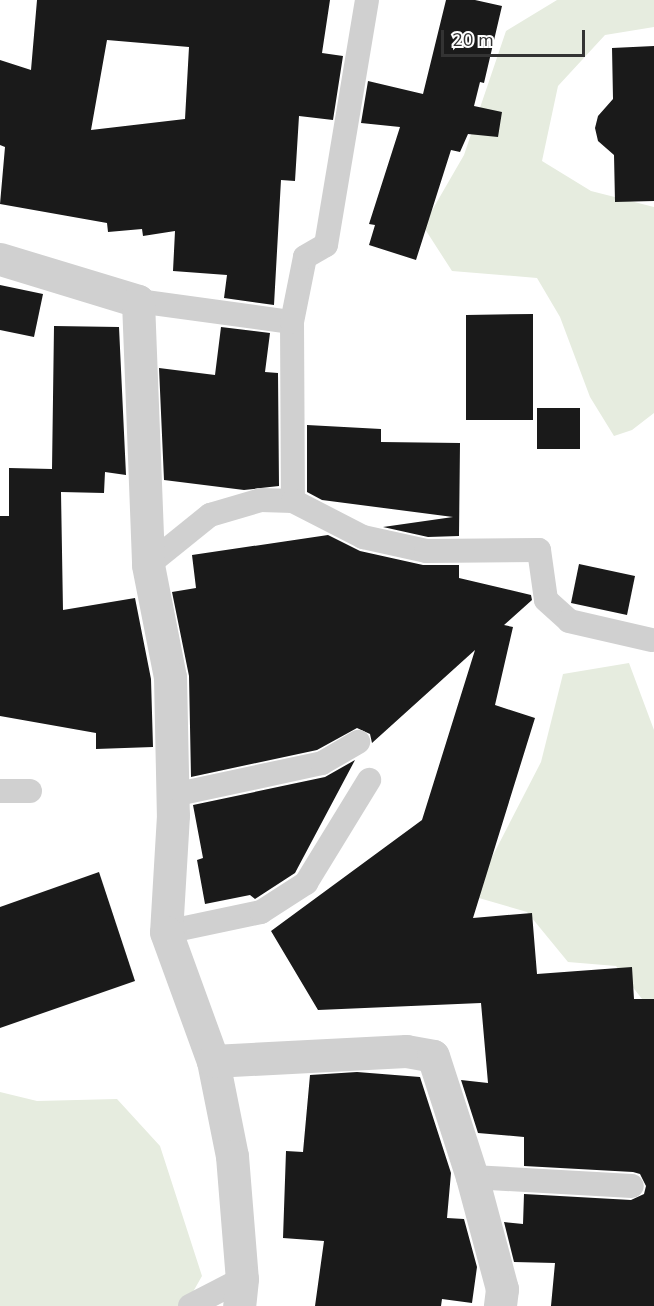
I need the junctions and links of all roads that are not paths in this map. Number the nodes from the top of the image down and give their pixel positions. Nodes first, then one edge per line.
1 (367, 0) edge
2 (0, 259) edge
3 (138, 301) junction
4 (292, 321) junction
5 (293, 501) junction
6 (148, 565) junction
7 (652, 640) dead end
8 (358, 742) dead end
9 (369, 780) dead end
10 (0, 791) edge
11 (30, 791) dead end
12 (172, 795) junction
13 (166, 932) junction
14 (213, 1061) junction
15 (472, 1178) junction
16 (632, 1186) dead end
17 (241, 1293) edge
18 (190, 1306) edge
19 (500, 1306) edge

1 - 4 lane
2 - 3 street
3 - 4 lane
3 - 6 street
4 - 5 lane
5 - 6 lane
5 - 7 lane
6 - 12 street
8 - 12 lane
9 - 13 lane
10 - 11 lane
12 - 13 street
13 - 14 street
14 - 15 street
14 - 17 street
15 - 16 lane
15 - 19 street
17 - 18 lane

